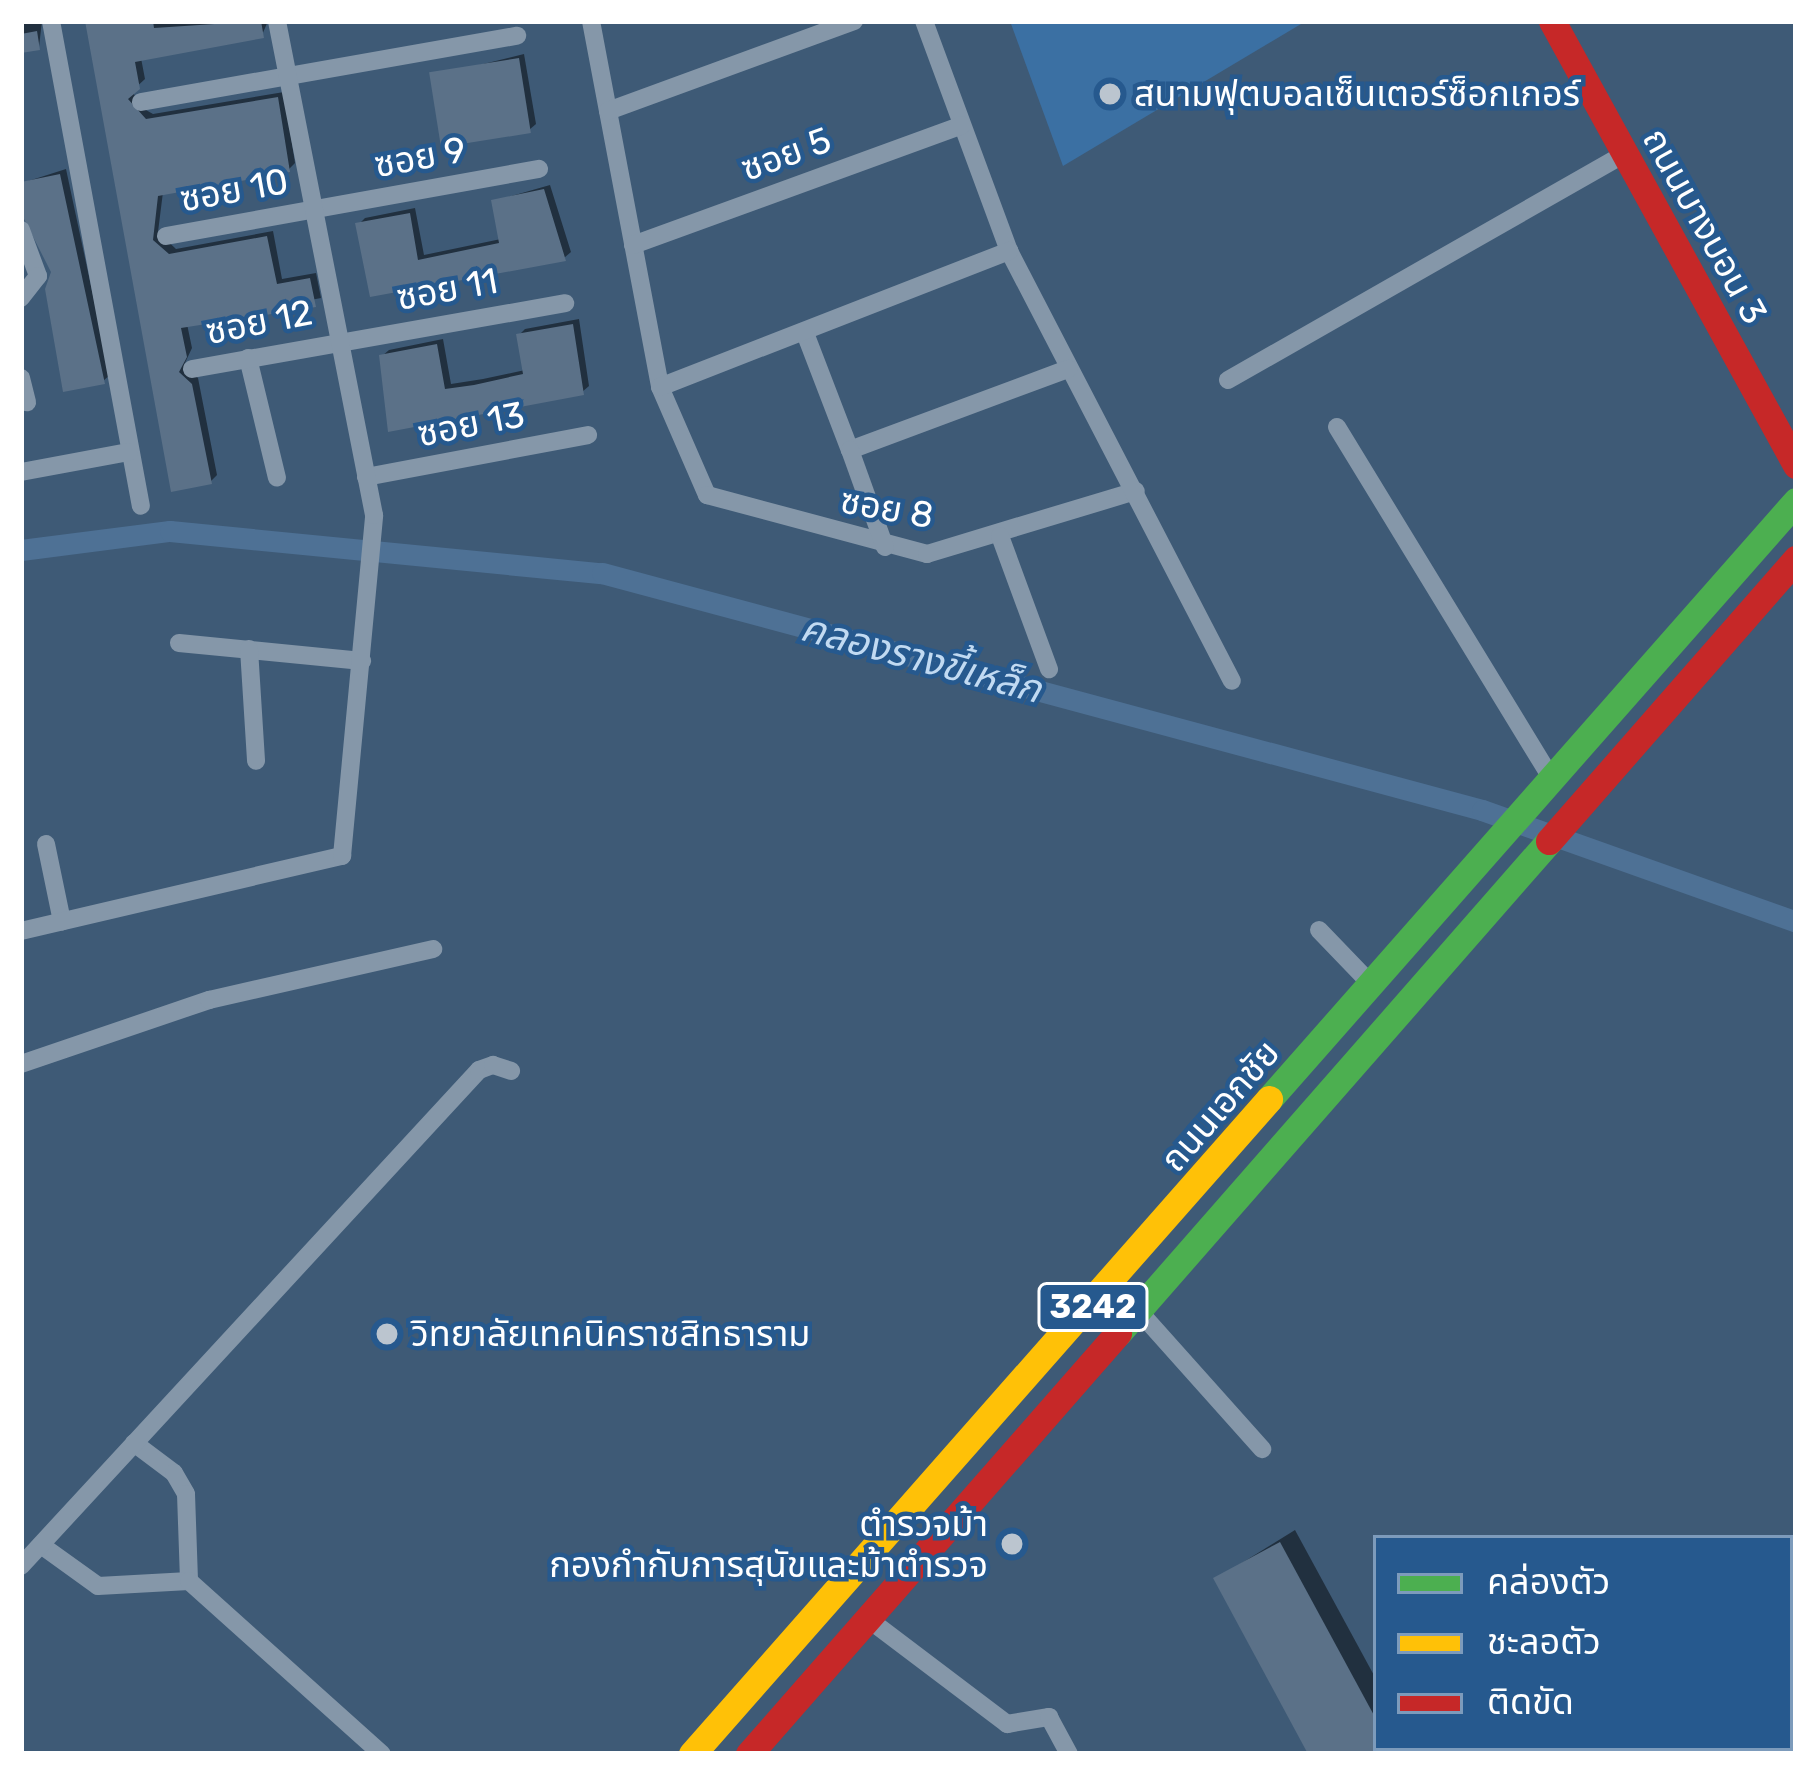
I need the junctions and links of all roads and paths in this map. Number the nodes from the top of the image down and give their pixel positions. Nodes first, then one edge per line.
1 (50, 21) edge
2 (277, 21) edge
3 (591, 21) edge
4 (854, 21) edge
5 (924, 21) edge
6 (1552, 21) edge
7 (517, 36) dead end
8 (287, 76) junction
9 (141, 102) dead end
10 (608, 112) junction
11 (962, 125) junction
12 (1625, 154) junction
13 (539, 169) dead end
14 (313, 210) junction
15 (21, 230) edge
16 (166, 236) dead end
17 (633, 245) junction
18 (1009, 251) junction
19 (21, 298) edge
20 (566, 303) dead end
21 (805, 333) junction
22 (339, 341) junction
23 (248, 358) junction
24 (192, 369) dead end
25 (1068, 369) junction
26 (21, 378) edge
27 (1228, 380) dead end
28 (660, 387) junction
29 (27, 402) dead end
30 (1337, 427) dead end
31 (588, 435) dead end
32 (850, 450) junction
33 (129, 452) junction
34 (1796, 464) edge
35 (21, 472) edge
36 (366, 477) junction
37 (277, 478) dead end
38 (1136, 491) junction
39 (1796, 501) edge
40 (141, 506) dead end
41 (1000, 536) junction
42 (885, 547) junction
43 (1796, 559) edge
44 (179, 643) dead end
45 (249, 650) junction
46 (362, 661) junction
47 (1049, 669) dead end
48 (1232, 681) dead end
49 (256, 761) dead end
50 (1545, 786) junction
51 (46, 844) dead end
52 (62, 921) junction
53 (1319, 930) dead end
54 (21, 931) edge
55 (433, 949) dead end
56 (1372, 985) junction
57 (21, 1064) edge
58 (511, 1071) dead end
59 (1137, 1309) junction
60 (134, 1443) junction
61 (1262, 1449) dead end
62 (40, 1545) junction
63 (21, 1566) edge
64 (189, 1581) junction
65 (868, 1618) junction
66 (382, 1754) edge
67 (692, 1754) edge
68 (749, 1754) edge
69 (1069, 1754) edge

1 - 33 street
2 - 8 street
3 - 10 street
4 - 10 street
5 - 11 street
6 - 12 main road, ถนนบางบอน 3
7 - 8 street
8 - 9 street
8 - 14 street
10 - 17 street
11 - 17 street, ซอย 5
11 - 18 street
12 - 27 street
12 - 34 main road, ถนนบางบอน 3
13 - 14 street, ซอย 9
14 - 16 street, ซอย 10
14 - 22 street
15 - 19 street
17 - 28 street
18 - 21 street
18 - 25 street
20 - 22 street, ซอย 11
21 - 28 street
21 - 32 street
22 - 23 street, ซอย 12
22 - 36 street
23 - 24 street, ซอย 12
23 - 37 street
25 - 32 street
25 - 38 street
26 - 29 street
28 - 42 street, ซอย 8
30 - 50 street
31 - 36 street, ซอย 13
32 - 42 street
33 - 35 street
33 - 40 street
36 - 46 street
38 - 41 street, ซอย 8
38 - 48 street
39 - 50 main road, ถนนเอกชัย / 3242
41 - 42 street, ซอย 8
41 - 47 street
43 - 59 main road, ถนนเอกชัย / 3242
44 - 45 street
45 - 46 street
45 - 49 street
46 - 52 street
50 - 56 main road, ถนนเอกชัย / 3242
51 - 52 street
52 - 54 street
53 - 56 street
55 - 57 street
56 - 67 main road, ถนนเอกชัย / 3242
58 - 60 street
59 - 61 street
59 - 65 main road, ถนนเอกชัย / 3242
60 - 62 street
60 - 64 street
62 - 63 street
62 - 64 street
64 - 66 street
65 - 68 main road, ถนนเอกชัย / 3242
65 - 69 street

